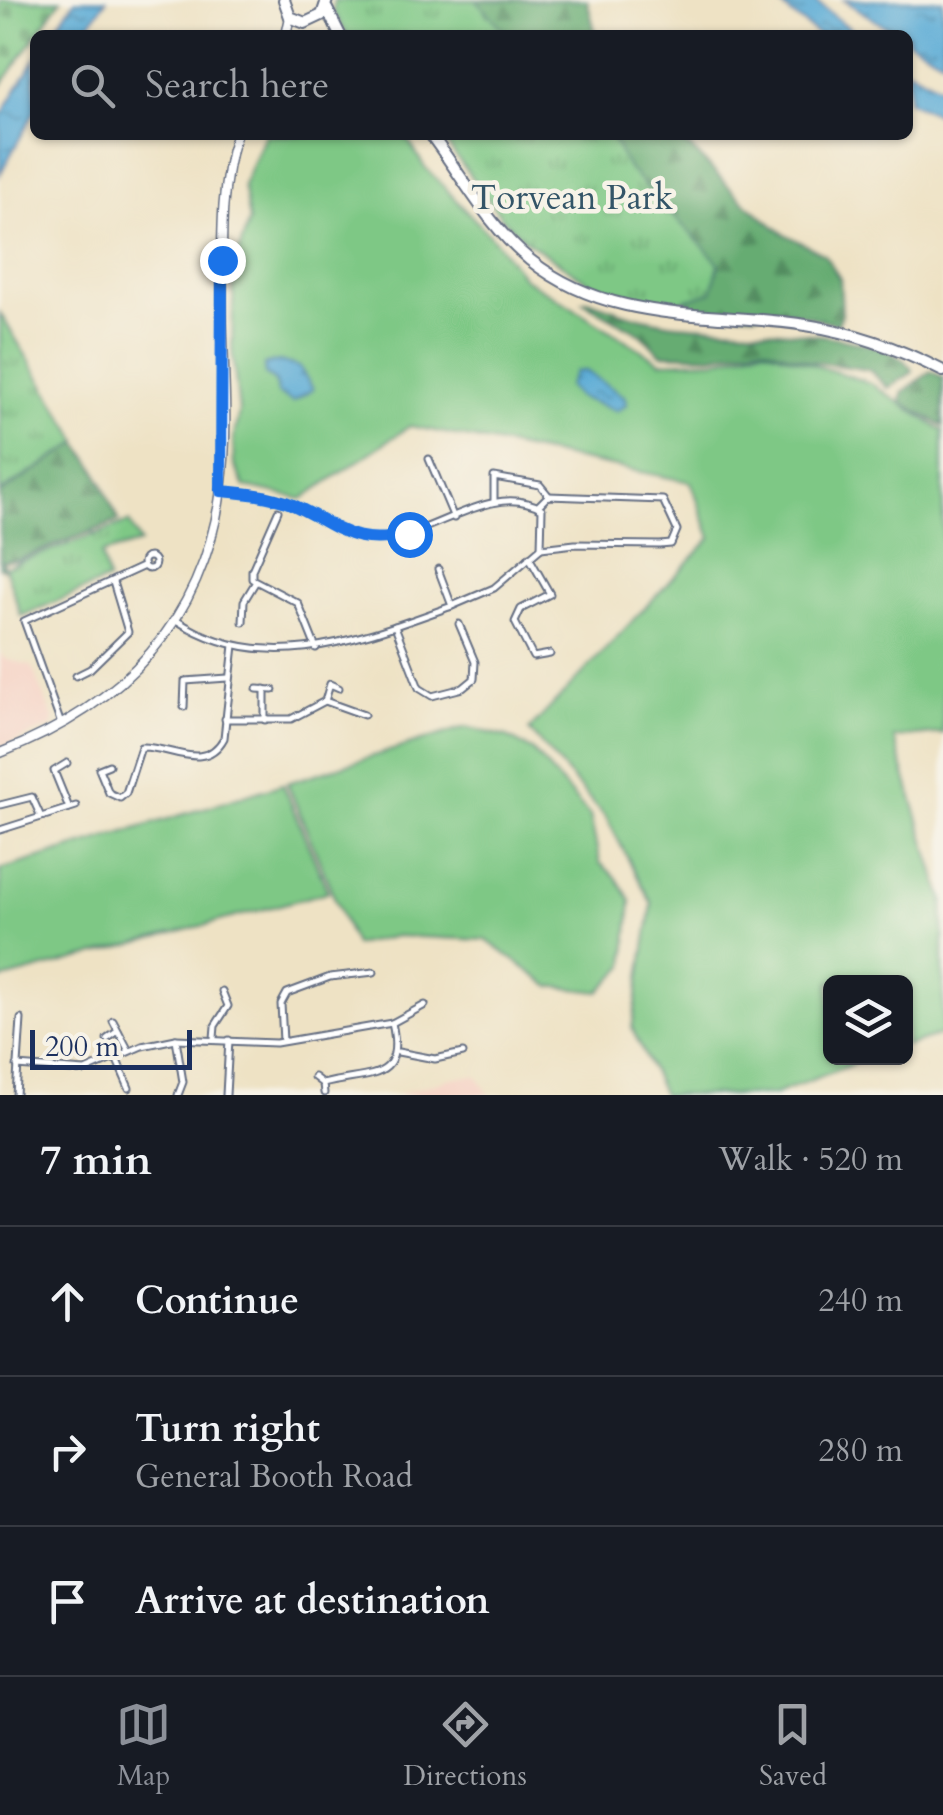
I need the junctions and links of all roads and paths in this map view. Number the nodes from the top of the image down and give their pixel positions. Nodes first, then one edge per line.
1 (327, 4) edge
2 (284, 6) edge
3 (310, 22) junction
4 (296, 30) edge
5 (328, 30) edge
6 (338, 30) edge
7 (235, 140) edge
8 (435, 140) edge
9 (943, 371) edge
10 (429, 459) dead end
11 (221, 491) junction
12 (548, 496) junction
13 (494, 502) junction
14 (538, 506) junction
15 (285, 518) dead end
16 (454, 518) junction
17 (542, 548) junction
18 (529, 557) junction
19 (144, 566) dead end
20 (438, 569) dead end
21 (113, 582) junction
22 (255, 583) junction
23 (443, 583) junction
24 (434, 586) dead end
25 (452, 606) junction
26 (252, 614) dead end
27 (176, 620) junction
28 (459, 624) dead end
29 (394, 626) junction
30 (467, 643) junction
31 (234, 645) junction
32 (316, 648) junction
33 (456, 648) dead end
34 (550, 654) dead end
35 (78, 663) dead end
36 (228, 678) junction
37 (338, 688) dead end
38 (273, 690) dead end
39 (172, 700) dead end
40 (325, 701) junction
41 (364, 715) dead end
42 (225, 720) junction
43 (264, 720) junction
44 (62, 726) junction
45 (0, 753) edge
46 (67, 763) dead end
47 (109, 765) dead end
48 (0, 805) edge
49 (42, 817) junction
50 (0, 830) edge
51 (362, 963) dead end
52 (374, 972) dead end
53 (362, 973) junction
54 (222, 991) dead end
55 (425, 1006) dead end
56 (210, 1016) dead end
57 (21, 1019) dead end
58 (113, 1022) dead end
59 (217, 1022) junction
60 (392, 1023) junction
61 (118, 1031) junction
62 (176, 1038) junction
63 (214, 1038) junction
64 (106, 1039) dead end
65 (229, 1040) junction
66 (283, 1042) junction
67 (129, 1052) junction
68 (398, 1052) junction
69 (462, 1052) dead end
70 (116, 1058) junction
71 (17, 1066) junction
72 (314, 1077) dead end
73 (322, 1084) junction
74 (172, 1085) dead end
75 (129, 1088) dead end
76 (180, 1092) edge
77 (324, 1093) edge
78 (16, 1095) edge
79 (226, 1095) edge

1 - 3 highway
1 - 6 highway
2 - 3 highway
3 - 4 street
3 - 5 highway
7 - 11 street
8 - 9 highway
10 - 16 street
11 - 16 street
11 - 27 street
12 - 13 street
12 - 14 street
12 - 17 street
13 - 14 street
13 - 16 street
14 - 17 street
15 - 22 street
17 - 18 street
18 - 25 street
18 - 34 street
19 - 21 street
20 - 23 street
21 - 35 street
21 - 44 street
22 - 26 street
22 - 32 street
23 - 24 street
23 - 25 street
25 - 29 street
27 - 31 street
27 - 44 street
28 - 30 street
29 - 30 street
29 - 32 street
30 - 33 street
31 - 32 street
31 - 36 street
36 - 39 street
36 - 42 street
37 - 40 street
38 - 43 street
40 - 41 street
40 - 43 street
42 - 43 street
42 - 47 street
44 - 45 street
46 - 49 street
48 - 49 street
49 - 50 street
51 - 53 street
52 - 53 street
53 - 66 street
54 - 59 street
55 - 60 street
56 - 59 street
57 - 71 street
58 - 61 street
59 - 63 street
60 - 66 street
60 - 68 street
61 - 64 street
61 - 67 street
62 - 63 street
62 - 67 street
62 - 76 street
63 - 65 street
65 - 66 street
65 - 79 street
67 - 70 street
68 - 69 street
68 - 73 street
70 - 71 street
70 - 75 street
71 - 78 street
72 - 73 street
73 - 77 street
74 - 76 street

